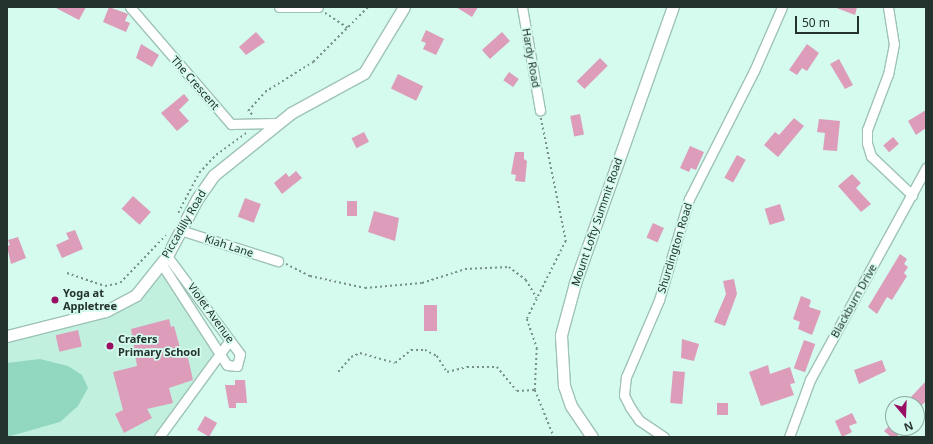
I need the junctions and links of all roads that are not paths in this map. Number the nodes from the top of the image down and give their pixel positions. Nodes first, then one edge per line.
1 (130, 7) edge
2 (279, 7) edge
3 (404, 7) edge
4 (522, 7) edge
5 (673, 7) edge
6 (782, 7) edge
7 (888, 7) edge
8 (317, 8) edge
9 (540, 110) road end
10 (277, 123) junction
11 (926, 168) edge
12 (912, 196) junction
13 (180, 230) junction
14 (164, 260) junction
15 (278, 261) road end
16 (7, 336) edge
17 (230, 340) junction
18 (221, 356) junction
19 (159, 437) edge
20 (592, 437) edge
21 (664, 437) edge
22 (789, 437) edge

1 - 10 street, The Crescent
2 - 8 street
3 - 10 main road, Piccadilly Road
4 - 9 street, Hardy Road
5 - 20 main road, Mount Lofty Summit Road
6 - 21 street, Shurdington Road
7 - 12 street
10 - 13 main road, Piccadilly Road
11 - 12 street, Blackburn Drive
12 - 22 street, Blackburn Drive
13 - 14 main road, Piccadilly Road
13 - 15 street, Kiah Lane
14 - 16 main road, Piccadilly Road
14 - 17 street, Violet Avenue
14 - 18 street, Violet Avenue
17 - 18 street
17 - 18 street, Violet Avenue
18 - 19 street

